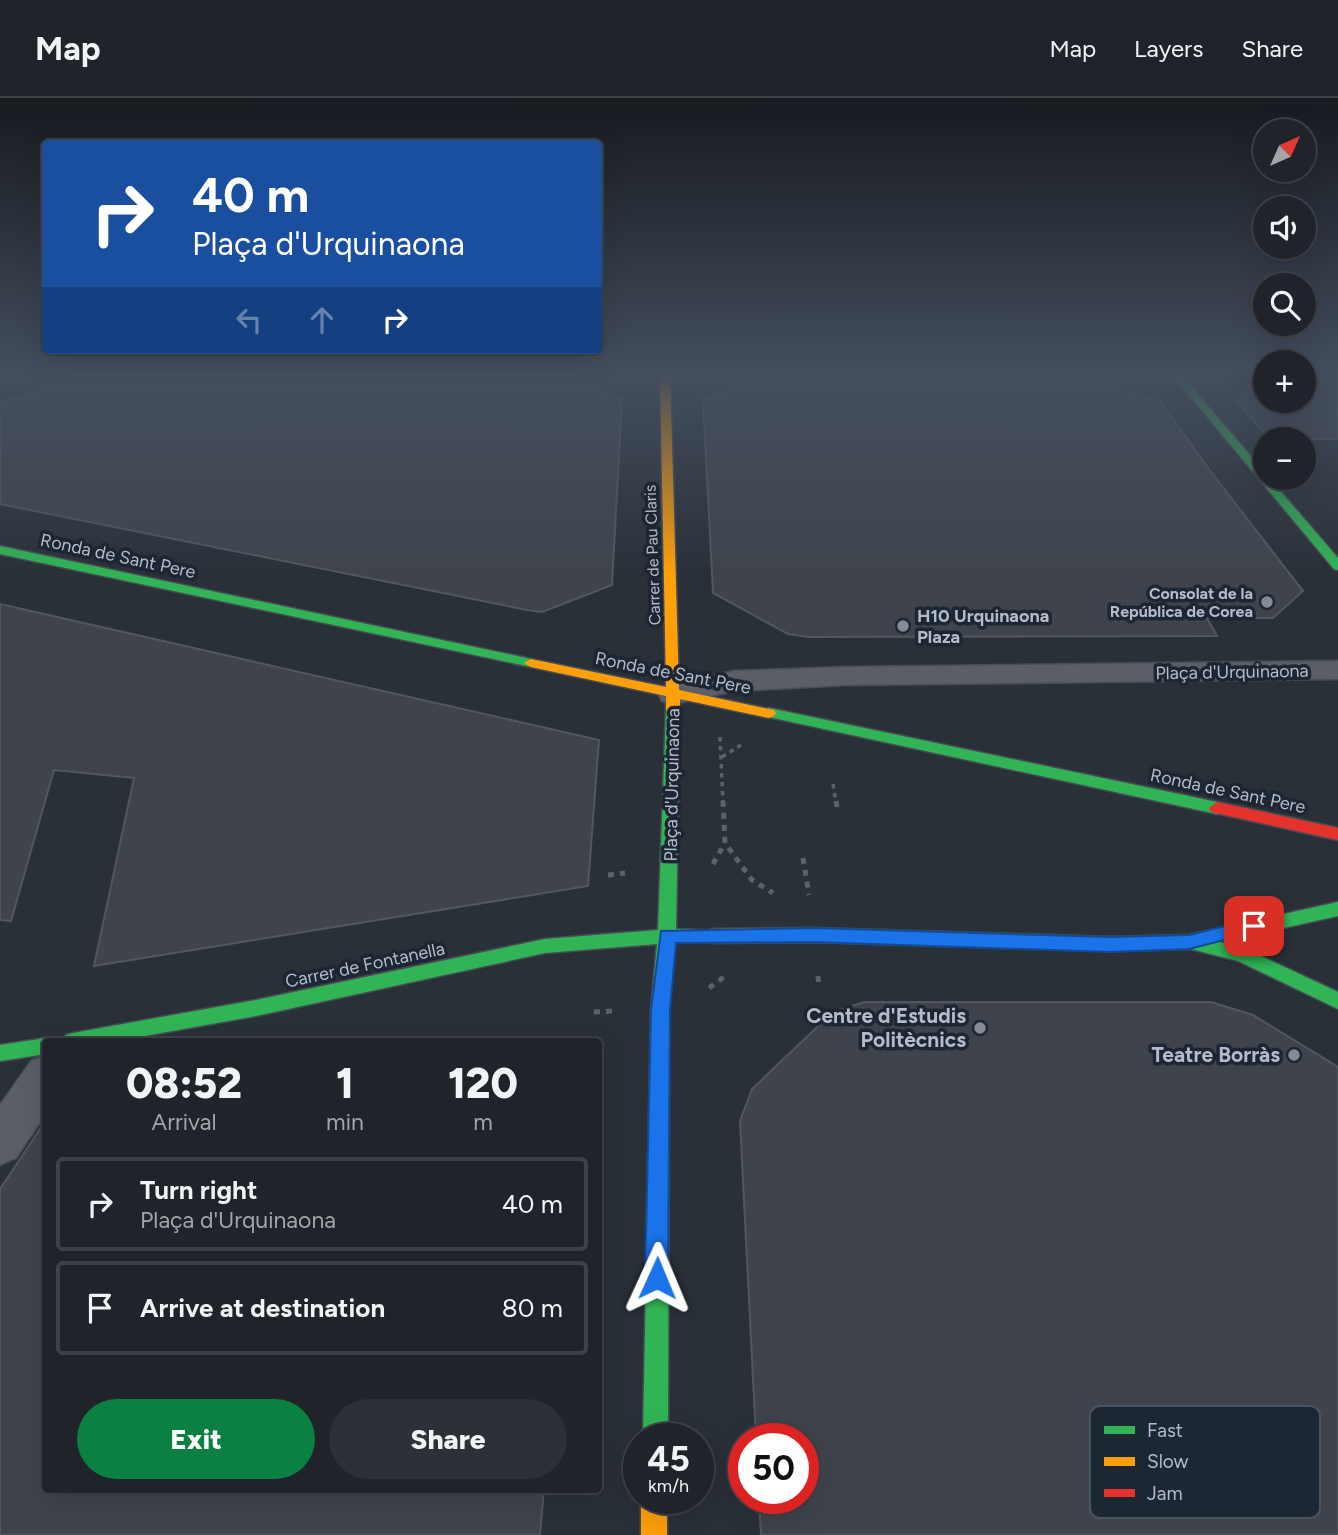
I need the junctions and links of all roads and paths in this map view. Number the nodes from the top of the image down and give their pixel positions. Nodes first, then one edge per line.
1 (667, 439) edge
2 (1231, 439) edge
3 (0, 550) edge
4 (1338, 566) edge
5 (1338, 670) edge
6 (673, 694) junction
7 (750, 739) dead end
8 (833, 784) dead end
9 (838, 811) dead end
10 (1338, 834) edge
11 (803, 858) dead end
12 (632, 872) dead end
13 (608, 874) dead end
14 (776, 895) dead end
15 (810, 898) dead end
16 (1338, 909) edge
17 (667, 936) junction
18 (1189, 942) junction
19 (818, 976) dead end
20 (819, 987) dead end
21 (1338, 1001) edge
22 (618, 1011) dead end
23 (594, 1012) dead end
24 (90, 1038) edge
25 (42, 1047) edge
26 (0, 1053) edge
27 (42, 1081) edge
28 (0, 1143) edge
29 (655, 1423) edge
30 (654, 1514) edge
31 (654, 1535) edge

1 - 6 main road, Carrer de Pau Claris
2 - 4 main road
3 - 6 main road, Ronda de Sant Pere
5 - 6 street, Plaça d'Urquinaona
6 - 10 main road, Ronda de Sant Pere
6 - 17 main road, Plaça d'Urquinaona
7 - 14 path
8 - 9 path
11 - 15 path
12 - 13 path
16 - 18 main road
17 - 18 main road
17 - 24 main road, Carrer de Fontanella
17 - 29 main road, Plaça d'Urquinaona
18 - 21 main road
19 - 20 path
22 - 23 path
25 - 26 main road
27 - 28 street
30 - 31 main road

